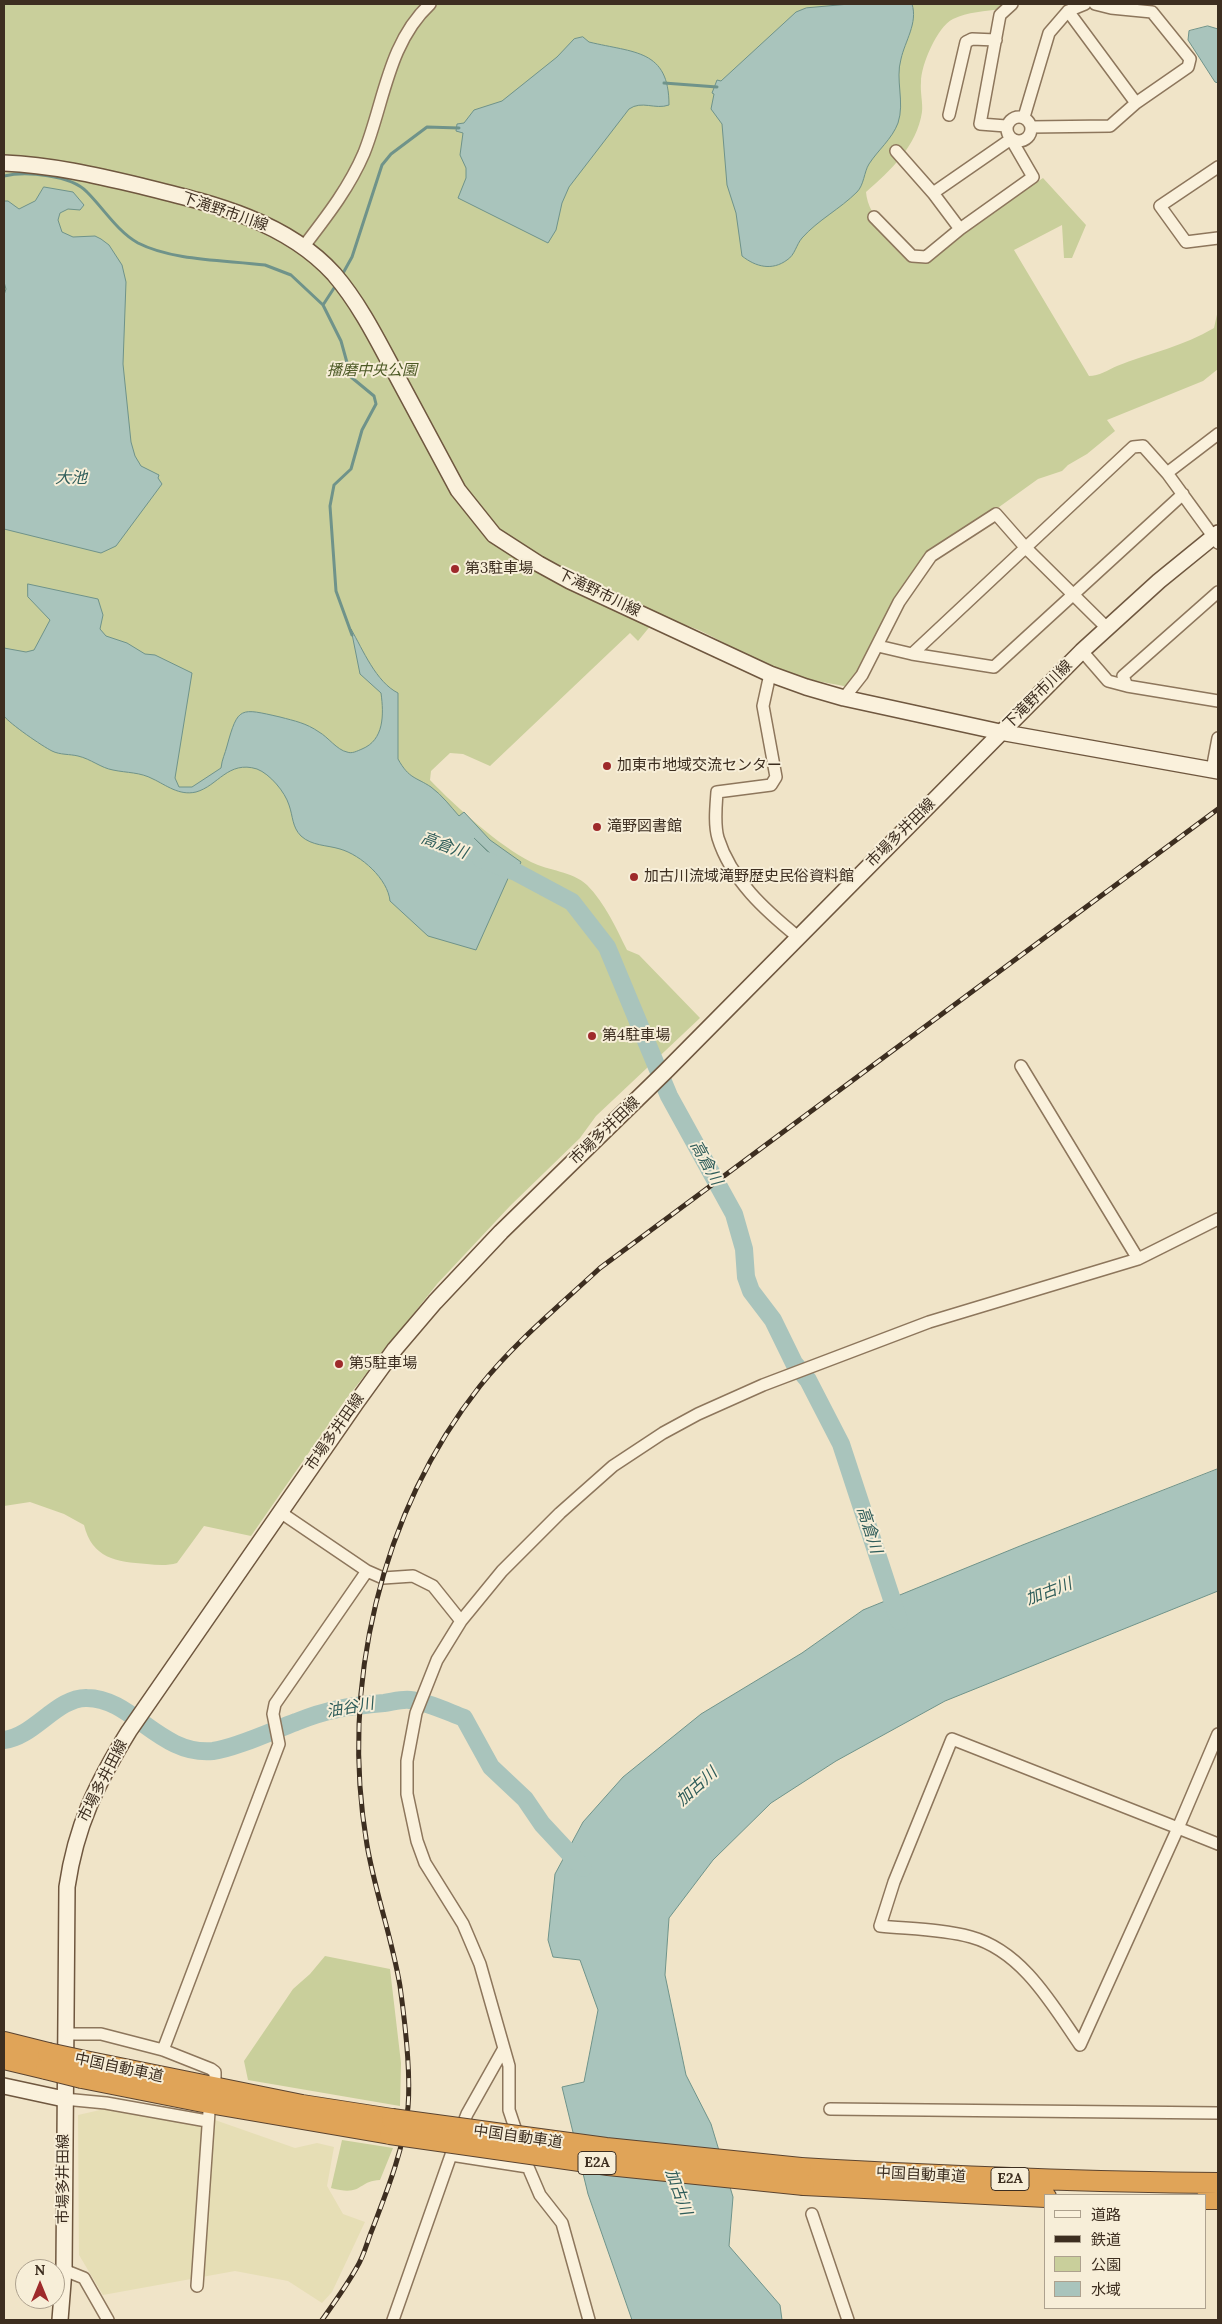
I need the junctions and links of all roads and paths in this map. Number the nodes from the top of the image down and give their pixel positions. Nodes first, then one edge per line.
1 (430, 4) edge
2 (1012, 4) edge
3 (1085, 4) edge
4 (1095, 4) edge
5 (1068, 11) junction
6 (996, 40) junction
7 (1136, 103) junction
8 (949, 115) dead end
9 (1028, 122) junction
10 (1006, 126) junction
11 (1011, 138) junction
12 (896, 151) dead end
13 (4, 163) edge
14 (1218, 167) edge
15 (933, 193) junction
16 (874, 217) dead end
17 (960, 229) junction
18 (1218, 238) edge
19 (304, 246) junction
20 (1218, 434) edge
21 (1167, 473) junction
22 (1183, 494) junction
23 (1216, 538) edge
24 (1024, 547) junction
25 (1218, 592) edge
26 (1072, 595) junction
27 (1106, 628) junction
28 (878, 646) junction
29 (1082, 651) junction
30 (912, 654) junction
31 (770, 674) junction
32 (1127, 686) junction
33 (844, 698) junction
34 (1218, 701) edge
35 (1000, 732) junction
36 (1218, 738) edge
37 (1215, 771) edge
38 (798, 937) junction
39 (1021, 1066) dead end
40 (1218, 1219) edge
41 (1138, 1259) junction
42 (280, 1512) junction
43 (367, 1571) junction
44 (461, 1621) junction
45 (1218, 1734) edge
46 (1178, 1828) junction
47 (1218, 1844) edge
48 (65, 2034) junction
49 (4, 2042) edge
50 (163, 2050) junction
51 (503, 2050) junction
52 (4, 2059) edge
53 (47, 2061) junction
54 (215, 2078) dead end
55 (4, 2086) edge
56 (64, 2099) junction
57 (830, 2109) dead end
58 (1218, 2113) edge
59 (450, 2155) junction
60 (528, 2167) junction
61 (802, 2176) junction
62 (1218, 2183) edge
63 (1044, 2197) edge
64 (812, 2214) dead end
65 (64, 2259) edge
66 (65, 2270) edge
67 (197, 2286) dead end
68 (108, 2320) edge
69 (393, 2320) edge
70 (589, 2320) edge
71 (848, 2320) edge

1 - 19 street
2 - 6 street
3 - 5 street
4 - 7 street
5 - 7 street
5 - 9 street
6 - 8 street
6 - 10 street
7 - 9 street
9 - 10 street
9 - 11 street
10 - 11 street
11 - 15 street
11 - 17 street
12 - 15 street
13 - 19 main road, 下滝野市川線
14 - 18 street
15 - 17 street
16 - 17 street
19 - 31 main road, 下滝野市川線
20 - 21 street
21 - 22 street
21 - 24 street
22 - 23 street
22 - 26 street
23 - 27 main road, 下滝野市川線
24 - 26 street
24 - 28 street
24 - 30 street
25 - 32 street
26 - 27 street
26 - 30 street
27 - 29 main road, 下滝野市川線
28 - 30 street
28 - 33 street
29 - 32 street
29 - 35 main road, 下滝野市川線
31 - 33 main road, 下滝野市川線
31 - 38 street
32 - 34 street
33 - 35 main road, 下滝野市川線
35 - 37 main road
35 - 38 main road, 市場多井田線
36 - 37 street
38 - 42 main road, 市場多井田線
39 - 41 street
40 - 41 street
41 - 44 street
42 - 43 street
42 - 48 main road, 市場多井田線
43 - 44 street
43 - 50 street
44 - 51 street
45 - 46 street
46 - 46 street
46 - 47 street
48 - 50 street
48 - 56 main road, 市場多井田線
49 - 53 highway, 中国自動車道 / E2A
50 - 54 street
51 - 59 street
51 - 60 street
52 - 53 highway, 中国自動車道 / E2A
53 - 61 highway, 中国自動車道 / E2A, bridge
55 - 56 main road
56 - 65 main road, 市場多井田線
56 - 67 street
57 - 58 street
59 - 60 street
59 - 69 street
60 - 70 street
61 - 62 highway, 中国自動車道 / E2A
61 - 63 highway, 中国自動車道 / E2A
64 - 71 street
66 - 68 street

